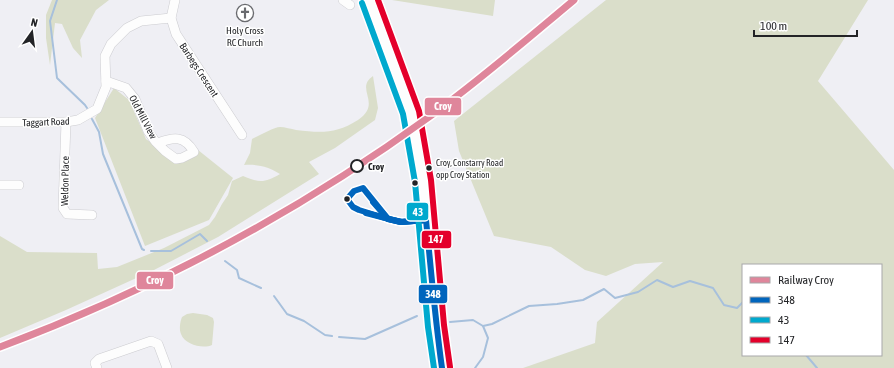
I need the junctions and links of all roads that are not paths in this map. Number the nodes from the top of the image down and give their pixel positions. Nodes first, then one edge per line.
1 (175, 0) edge
2 (369, 0) edge
3 (171, 18) junction
4 (106, 81) junction
5 (0, 122) edge
6 (66, 122) junction
7 (242, 135) dead end
8 (158, 143) dead end
9 (0, 185) edge
10 (19, 185) dead end
11 (92, 215) dead end
12 (97, 368) edge
13 (167, 368) edge
14 (442, 368) edge

1 - 3 street
2 - 14 main road
3 - 4 street, Taggart Road
3 - 7 street, Barbegs Crescent
4 - 6 street, Taggart Road
4 - 8 street, Old Mill View
5 - 6 street, Taggart Road
6 - 11 street, Weldon Place
9 - 10 street
12 - 13 street

